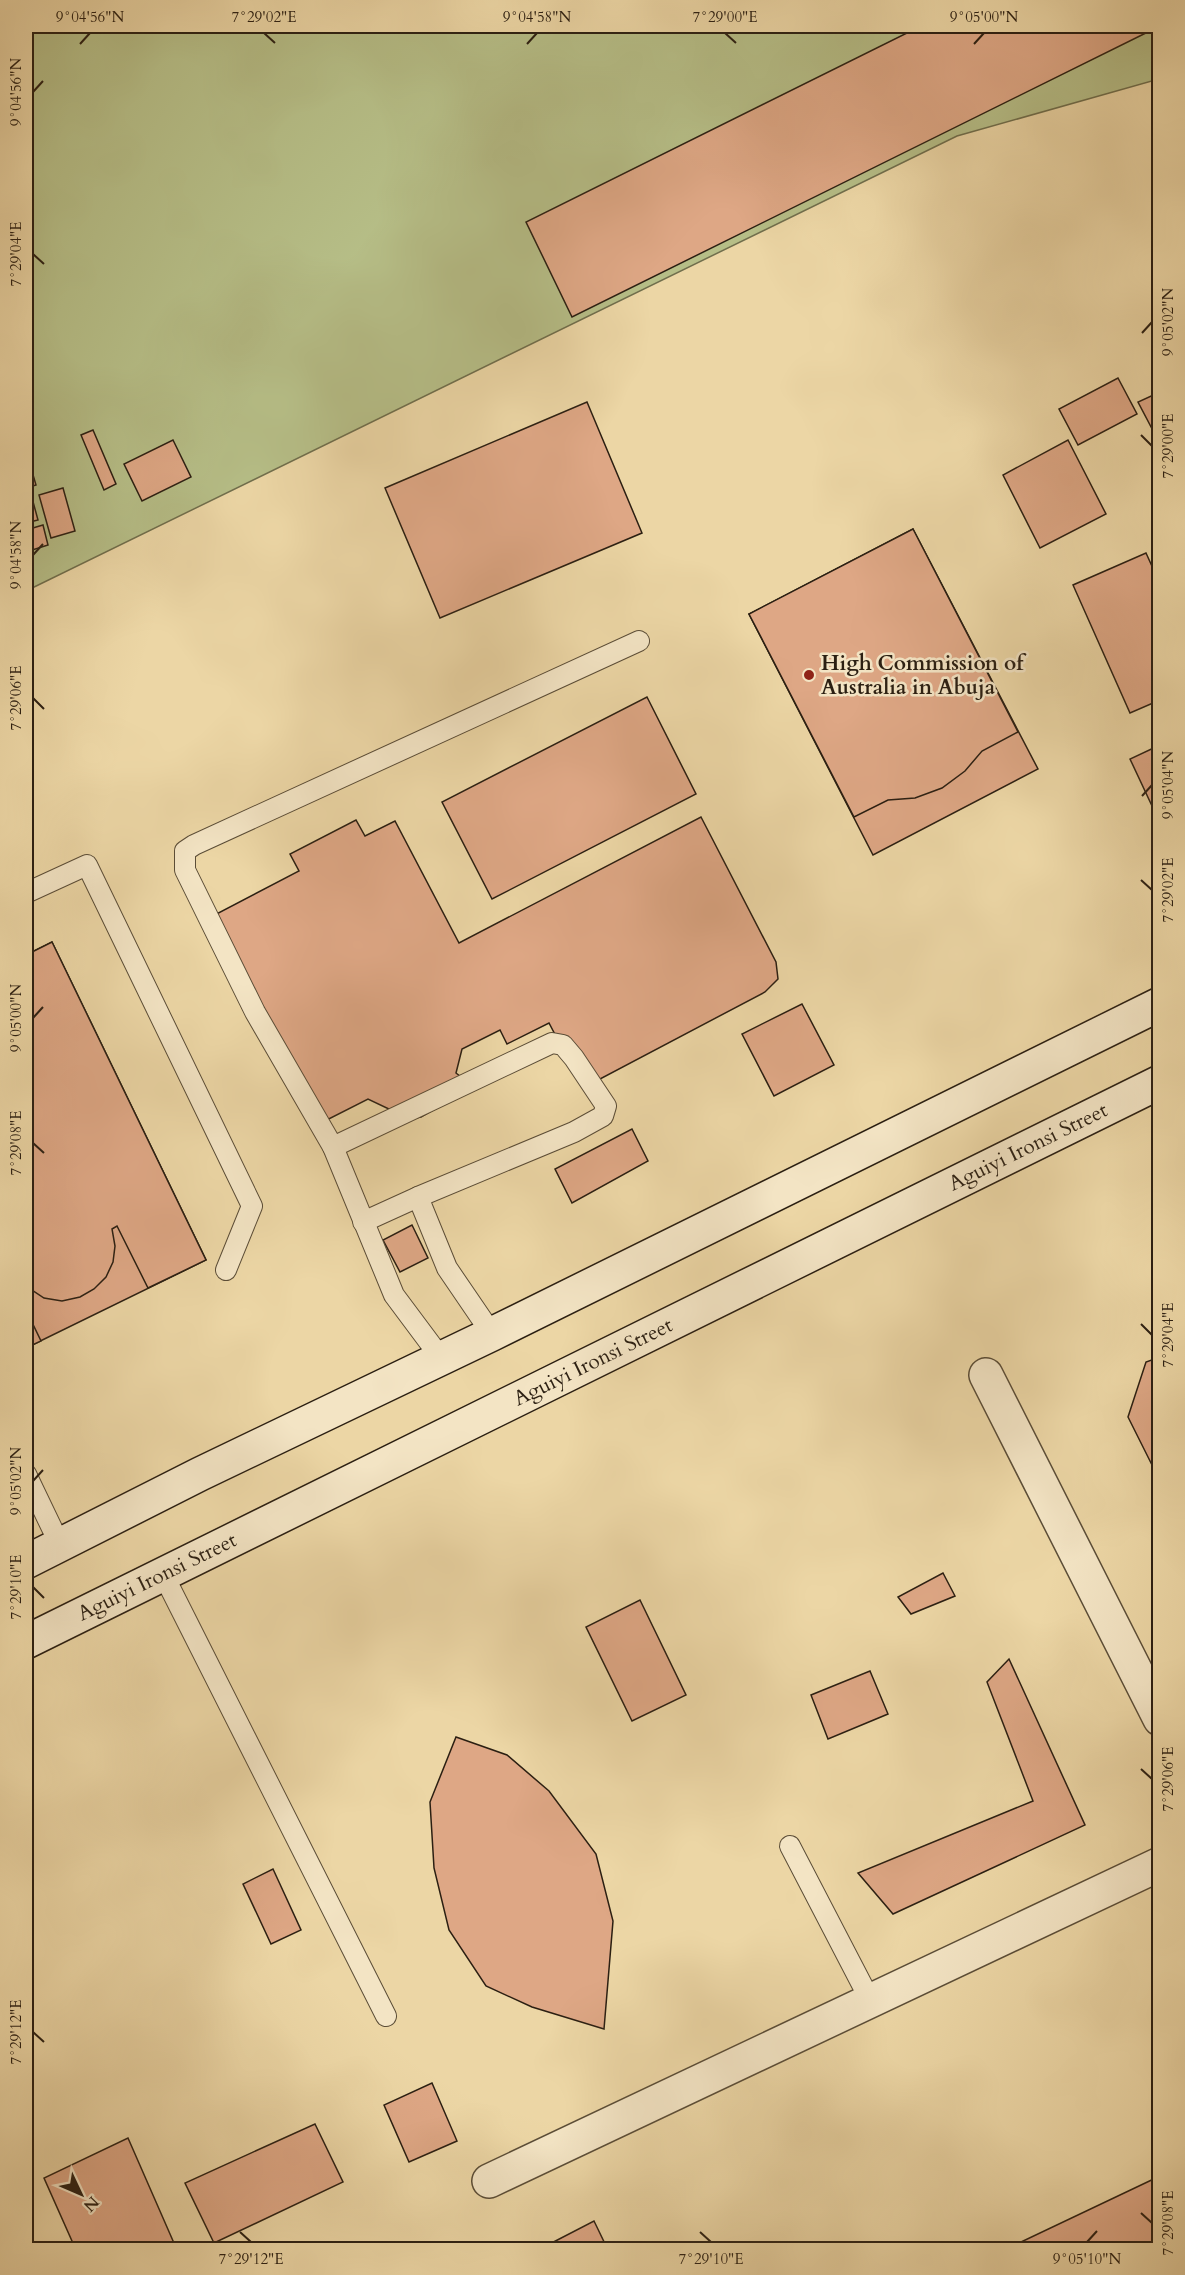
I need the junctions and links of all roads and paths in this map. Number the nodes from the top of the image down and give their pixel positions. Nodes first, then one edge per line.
1 (639, 641) dead end
2 (26, 893) edge
3 (1160, 1004) edge
4 (1160, 1082) edge
5 (333, 1147) junction
6 (418, 1197) junction
7 (363, 1222) junction
8 (226, 1270) dead end
9 (492, 1334) junction
10 (441, 1358) junction
11 (986, 1375) dead end
12 (26, 1474) edge
13 (60, 1545) junction
14 (26, 1562) edge
15 (163, 1574) junction
16 (26, 1642) edge
17 (1160, 1719) edge
18 (790, 1846) dead end
19 (1160, 1864) edge
20 (870, 2000) junction
21 (386, 2016) dead end
22 (489, 2181) dead end

1 - 5 lane
2 - 8 lane
3 - 9 main road
4 - 15 main road, Aguiyi Ironsi Street
5 - 6 lane
5 - 7 lane
6 - 7 lane
6 - 9 lane
7 - 10 lane
9 - 10 main road
10 - 13 main road
11 - 17 main road
12 - 13 lane
13 - 14 main road
15 - 16 main road, Aguiyi Ironsi Street
15 - 21 lane
18 - 20 lane
19 - 20 main road
20 - 22 main road

